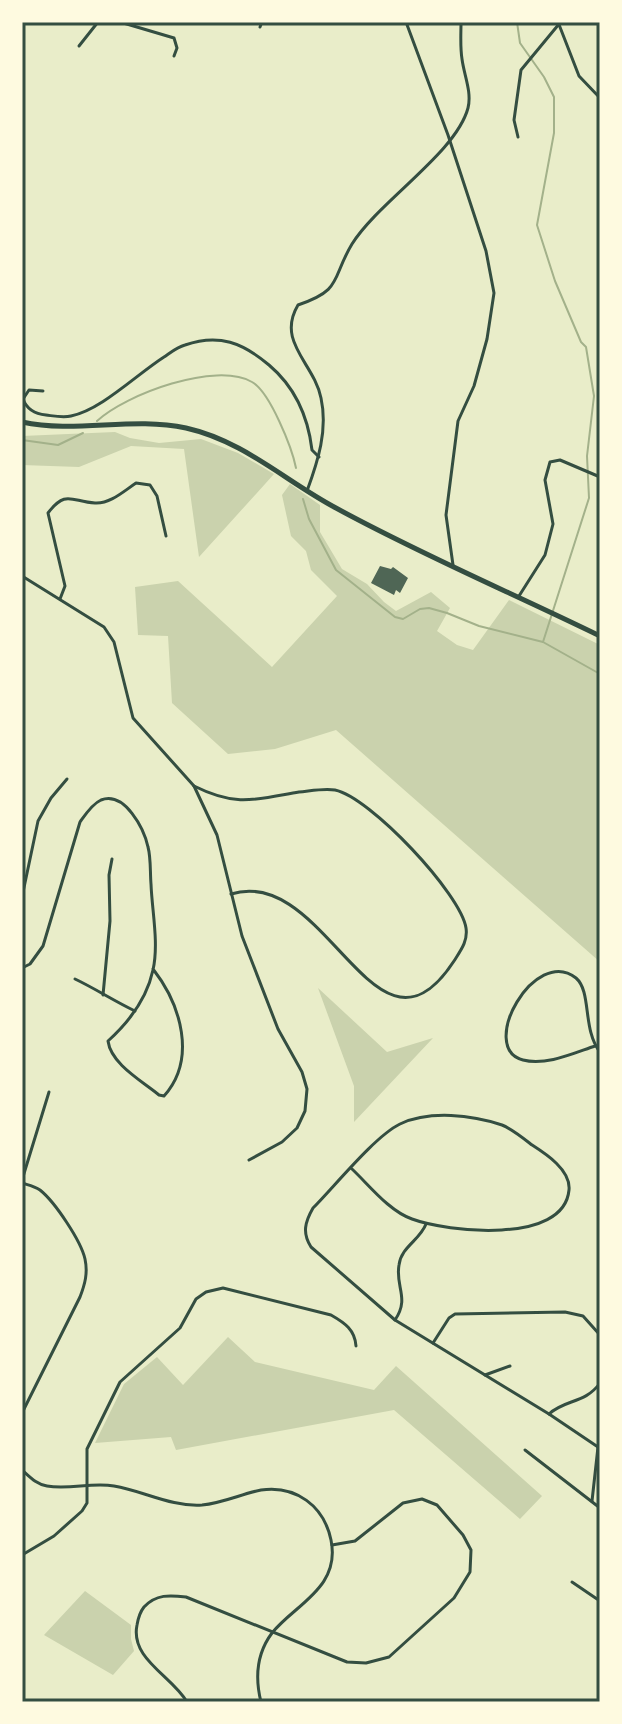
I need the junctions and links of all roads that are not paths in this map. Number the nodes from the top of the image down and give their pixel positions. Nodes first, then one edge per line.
1 (98, 22) edge
2 (120, 22) edge
3 (262, 22) edge
4 (406, 22) edge
5 (461, 22) edge
6 (558, 23) edge
7 (260, 27) dead end
8 (79, 46) dead end
9 (174, 56) dead end
10 (600, 98) edge
11 (518, 137) dead end
12 (449, 141) junction
13 (43, 391) dead end
14 (22, 422) edge
15 (319, 457) junction
16 (600, 477) edge
17 (307, 491) junction
18 (166, 536) dead end
19 (453, 565) junction
20 (22, 576) edge
21 (519, 596) junction
22 (60, 599) junction
23 (600, 636) edge
24 (67, 779) dead end
25 (194, 786) junction
26 (112, 859) dead end
27 (231, 894) junction
28 (22, 897) edge
29 (22, 968) edge
30 (153, 969) junction
31 (75, 979) dead end
32 (103, 995) junction
33 (135, 1011) junction
34 (595, 1046) junction
35 (600, 1052) edge
36 (49, 1092) dead end
37 (249, 1160) dead end
38 (352, 1169) junction
39 (22, 1181) edge
40 (426, 1222) junction
41 (395, 1320) junction
42 (600, 1335) edge
43 (433, 1343) junction
44 (356, 1346) dead end
45 (510, 1366) dead end
46 (485, 1375) junction
47 (600, 1383) edge
48 (22, 1413) edge
49 (549, 1414) junction
50 (599, 1447) edge
51 (525, 1450) dead end
52 (22, 1470) edge
53 (86, 1486) junction
54 (592, 1501) junction
55 (600, 1508) edge
56 (332, 1545) junction
57 (22, 1555) edge
58 (572, 1582) dead end
59 (600, 1598) edge
60 (273, 1633) junction
61 (187, 1702) edge
62 (261, 1702) edge

1 - 8 street
2 - 9 street
3 - 7 street
4 - 12 street
5 - 12 street
6 - 10 street
6 - 11 street
12 - 15 street
12 - 19 street
13 - 15 street
14 - 17 main road
15 - 17 street
16 - 21 street
17 - 19 main road
18 - 22 street
19 - 21 main road
20 - 22 street
21 - 23 main road
22 - 25 street
24 - 28 street
25 - 27 street
25 - 27 street
26 - 32 street
27 - 37 street
29 - 30 street
30 - 33 street
30 - 33 street
31 - 32 street
32 - 33 street
34 - 34 street
34 - 35 street
36 - 39 street
38 - 40 street
38 - 40 street
38 - 41 street
39 - 48 street
40 - 41 street
41 - 43 street
42 - 43 street
43 - 46 street
44 - 53 street
45 - 46 street
46 - 49 street
47 - 49 street
49 - 50 street
50 - 54 street
51 - 54 street
52 - 53 street
53 - 56 street
53 - 57 street
54 - 55 street
56 - 60 street
56 - 60 street
58 - 59 street
60 - 61 street
60 - 62 street

